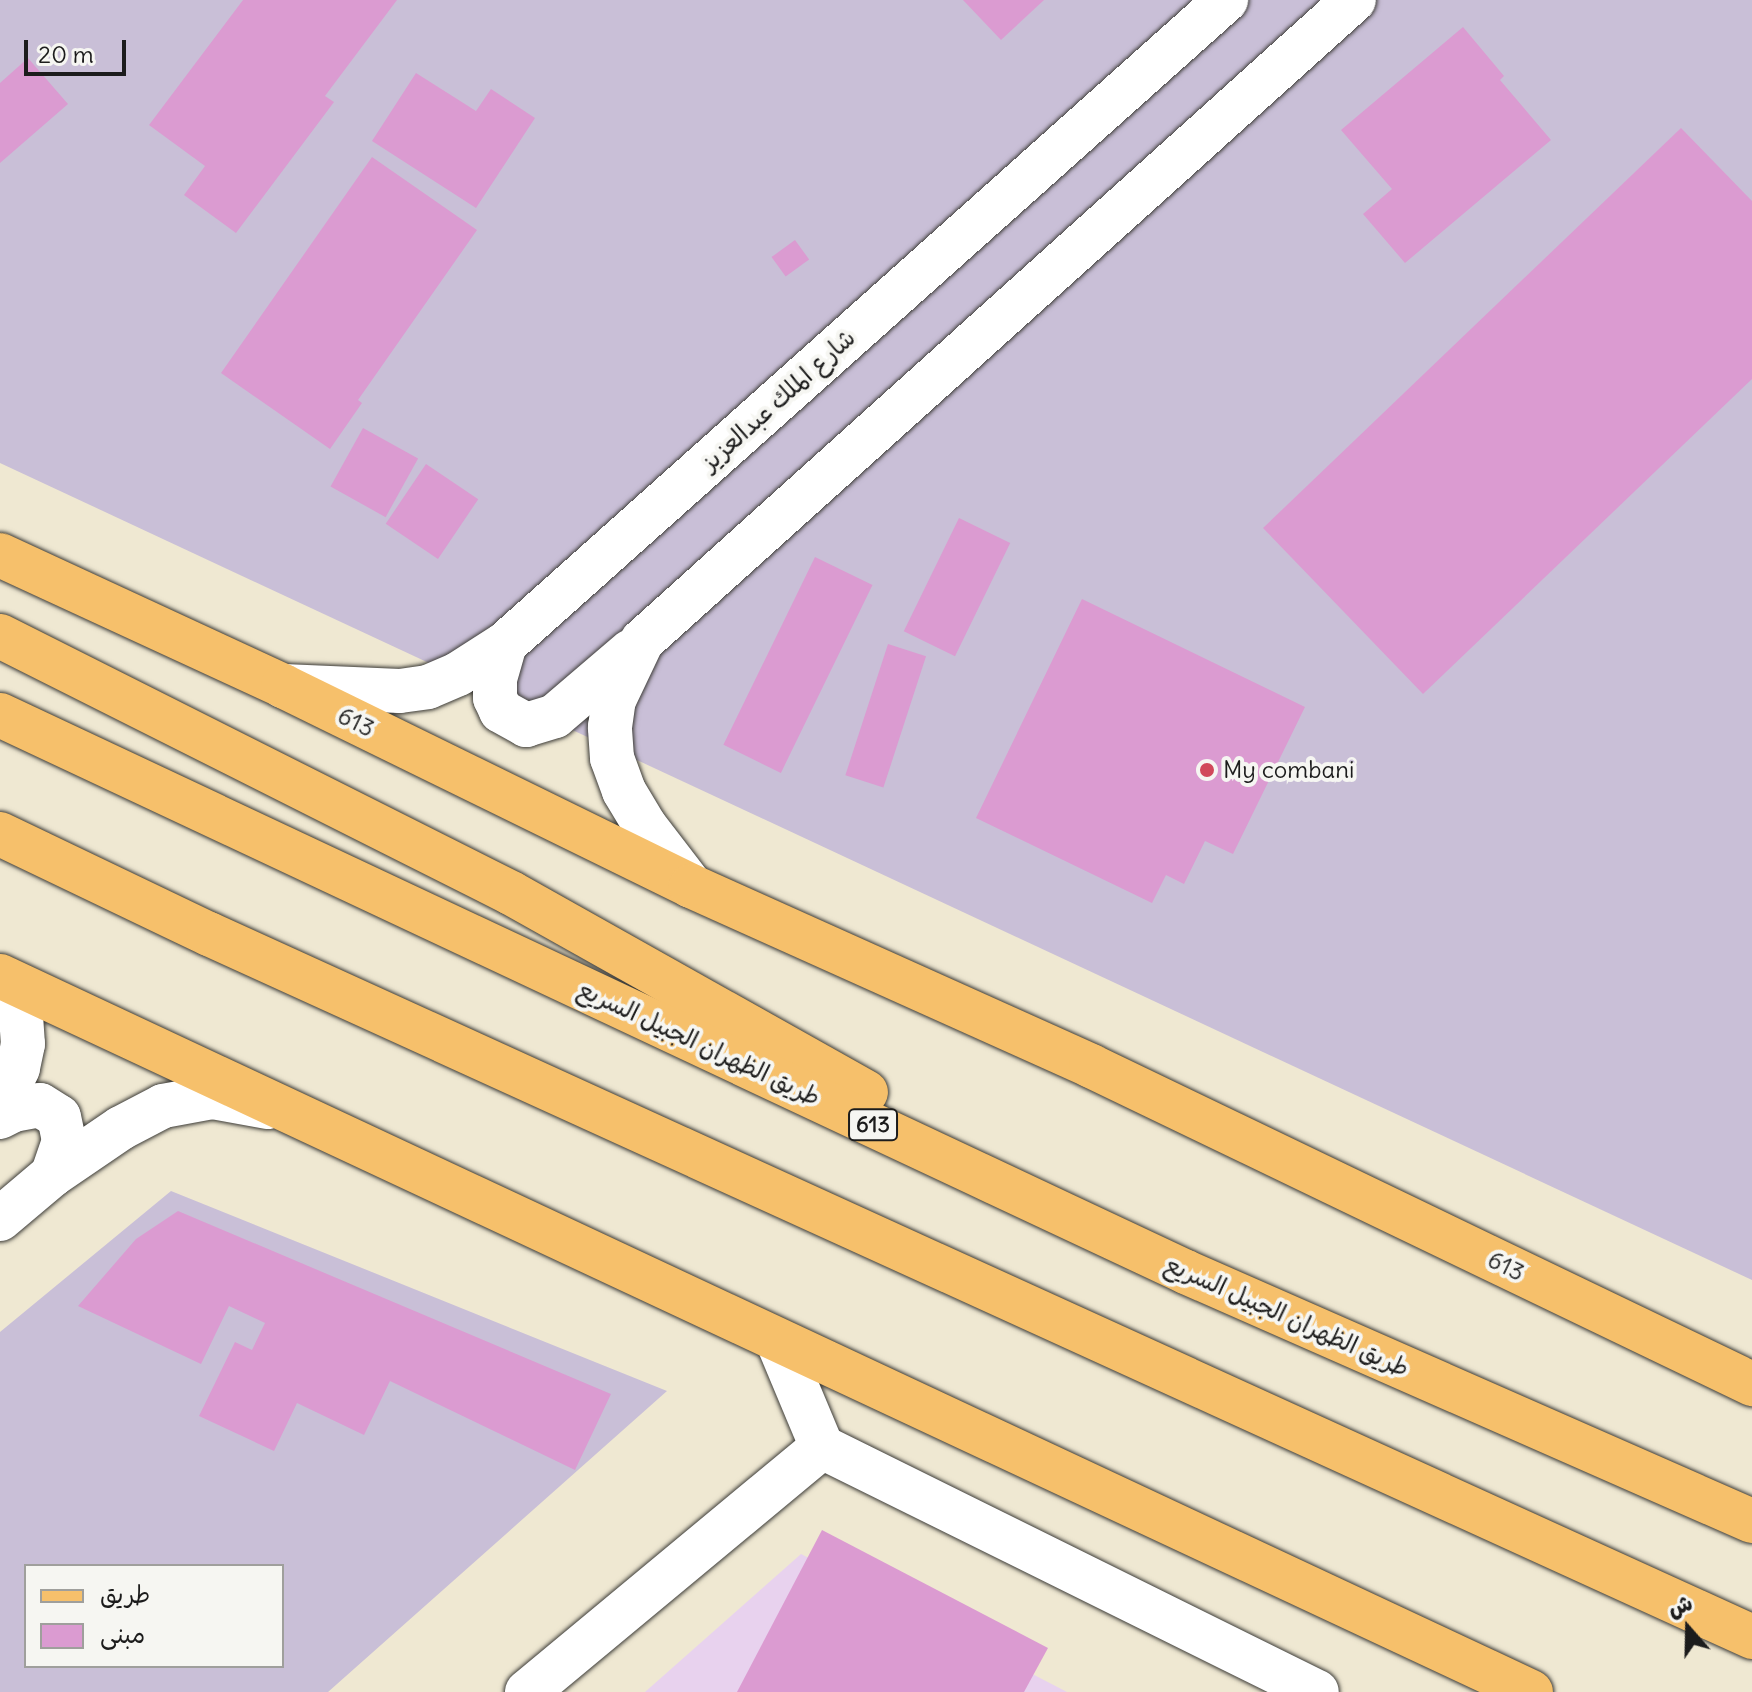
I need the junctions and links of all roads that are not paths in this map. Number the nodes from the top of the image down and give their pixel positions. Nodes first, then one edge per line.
1 (1226, 0) edge
2 (1354, 0) edge
3 (0, 555) edge
4 (0, 636) edge
5 (642, 641) junction
6 (505, 644) junction
7 (283, 686) junction
8 (0, 715) edge
9 (0, 834) edge
10 (691, 886) junction
11 (0, 976) edge
12 (0, 988) edge
13 (0, 1106) edge
14 (293, 1112) junction
15 (0, 1117) edge
16 (52, 1175) junction
17 (0, 1219) edge
18 (1186, 1272) junction
19 (778, 1342) junction
20 (1752, 1384) edge
21 (822, 1447) junction
22 (1752, 1521) edge
23 (1752, 1637) edge
24 (527, 1692) edge
25 (1317, 1692) edge
26 (1531, 1692) edge

1 - 6 street, شارع الملك عبدالعزيز
2 - 5 street
3 - 7 main road, 613
4 - 18 main road
5 - 6 street
5 - 10 street
6 - 7 street, شارع الملك عبدالعزيز
7 - 10 main road, 613
8 - 18 main road, طريق الظهران الجبيل السريع / 613
9 - 23 main road
10 - 20 main road, 613
11 - 14 main road
12 - 13 street
14 - 16 street
14 - 19 main road
15 - 16 street
16 - 17 street
18 - 22 main road, طريق الظهران الجبيل السريع / 613
19 - 21 street
19 - 26 main road
21 - 24 street
21 - 25 street

